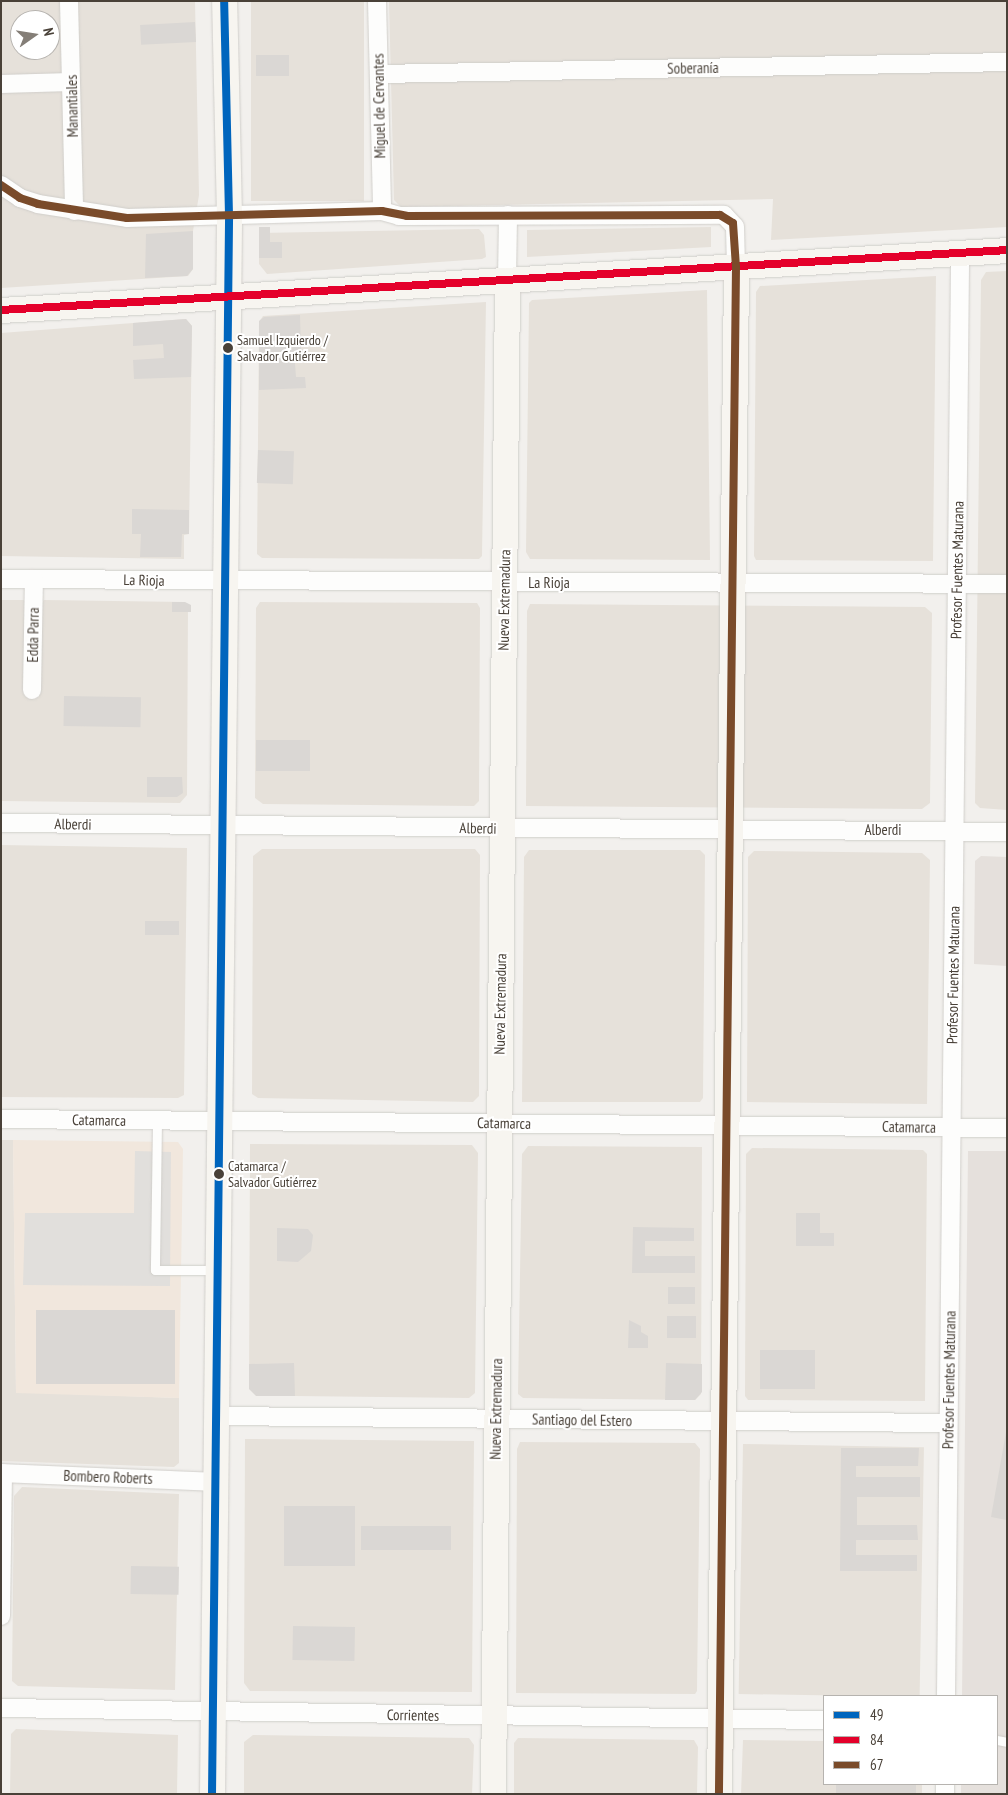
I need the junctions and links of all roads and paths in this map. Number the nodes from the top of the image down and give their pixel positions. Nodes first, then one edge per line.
1 (69, 1) edge
2 (224, 1) edge
3 (377, 1) edge
4 (1007, 62) edge
5 (379, 74) junction
6 (71, 82) junction
7 (1, 84) edge
8 (1, 185) edge
9 (74, 211) junction
10 (382, 211) junction
11 (229, 215) junction
12 (508, 215) junction
13 (1007, 250) edge
14 (960, 253) junction
15 (736, 266) junction
16 (507, 280) junction
17 (227, 296) junction
18 (1, 310) edge
19 (1, 579) edge
20 (34, 579) junction
21 (224, 581) junction
22 (504, 583) junction
23 (732, 584) junction
24 (957, 584) junction
25 (1007, 584) edge
26 (32, 690) dead end
27 (1, 823) edge
28 (222, 826) junction
29 (502, 828) junction
30 (730, 829) junction
31 (954, 831) junction
32 (1007, 832) edge
33 (1, 1119) edge
34 (157, 1120) junction
35 (218, 1121) junction
36 (499, 1123) junction
37 (726, 1125) junction
38 (952, 1127) junction
39 (1007, 1128) edge
40 (217, 1270) junction
41 (216, 1416) junction
42 (496, 1419) junction
43 (723, 1421) junction
44 (948, 1423) junction
45 (2, 1473) edge
46 (215, 1482) junction
47 (1, 1616) edge
48 (946, 1695) edge
49 (1, 1708) edge
50 (213, 1713) junction
51 (493, 1716) junction
52 (720, 1719) junction
53 (823, 1720) edge
54 (212, 1794) edge
55 (493, 1794) edge
56 (719, 1794) edge

1 - 6 street, Manantiales
2 - 11 street
3 - 5 street, Miguel de Cervantes
4 - 5 street, Soberanía
5 - 10 street, Miguel de Cervantes
6 - 7 street
6 - 9 street, Manantiales
8 - 9 street
9 - 11 street
10 - 11 street
10 - 12 street
11 - 17 street
12 - 15 street
12 - 16 street, Nueva Extremadura
13 - 14 street
14 - 15 street
14 - 24 street, Profesor Fuentes Maturana
15 - 16 street
15 - 23 street
16 - 17 street
16 - 22 street, Nueva Extremadura
17 - 18 street
17 - 21 street
19 - 20 street, La Rioja
20 - 21 street, La Rioja
20 - 26 street, Edda Parra
21 - 22 street, La Rioja
21 - 28 street
22 - 23 street, La Rioja
22 - 29 street, Nueva Extremadura
23 - 24 street, La Rioja
23 - 30 street
24 - 25 street, La Rioja
24 - 31 street, Profesor Fuentes Maturana
27 - 28 street, Alberdi
28 - 29 street, Alberdi
28 - 35 street
29 - 30 street, Alberdi
29 - 36 street, Nueva Extremadura
30 - 31 street, Alberdi
30 - 37 street
31 - 32 street, Alberdi
31 - 38 street, Profesor Fuentes Maturana
33 - 34 street, Catamarca
34 - 35 street, Catamarca
34 - 40 lane
35 - 36 street, Catamarca
35 - 40 street
36 - 37 street, Catamarca
36 - 42 street, Nueva Extremadura
37 - 38 street, Catamarca
37 - 43 street
38 - 39 street, Catamarca
38 - 44 street, Profesor Fuentes Maturana
40 - 41 street
41 - 42 street, Santiago del Estero
41 - 46 street
42 - 43 street, Santiago del Estero
42 - 51 street, Nueva Extremadura
43 - 44 street, Santiago del Estero
43 - 52 street
44 - 48 street, Profesor Fuentes Maturana
45 - 46 street, Bombero Roberts
45 - 47 street
46 - 50 street
49 - 50 street, Corrientes
50 - 51 street, Corrientes
50 - 54 street
51 - 52 street, Corrientes
51 - 55 street, Nueva Extremadura
52 - 53 street, Corrientes
52 - 56 street

